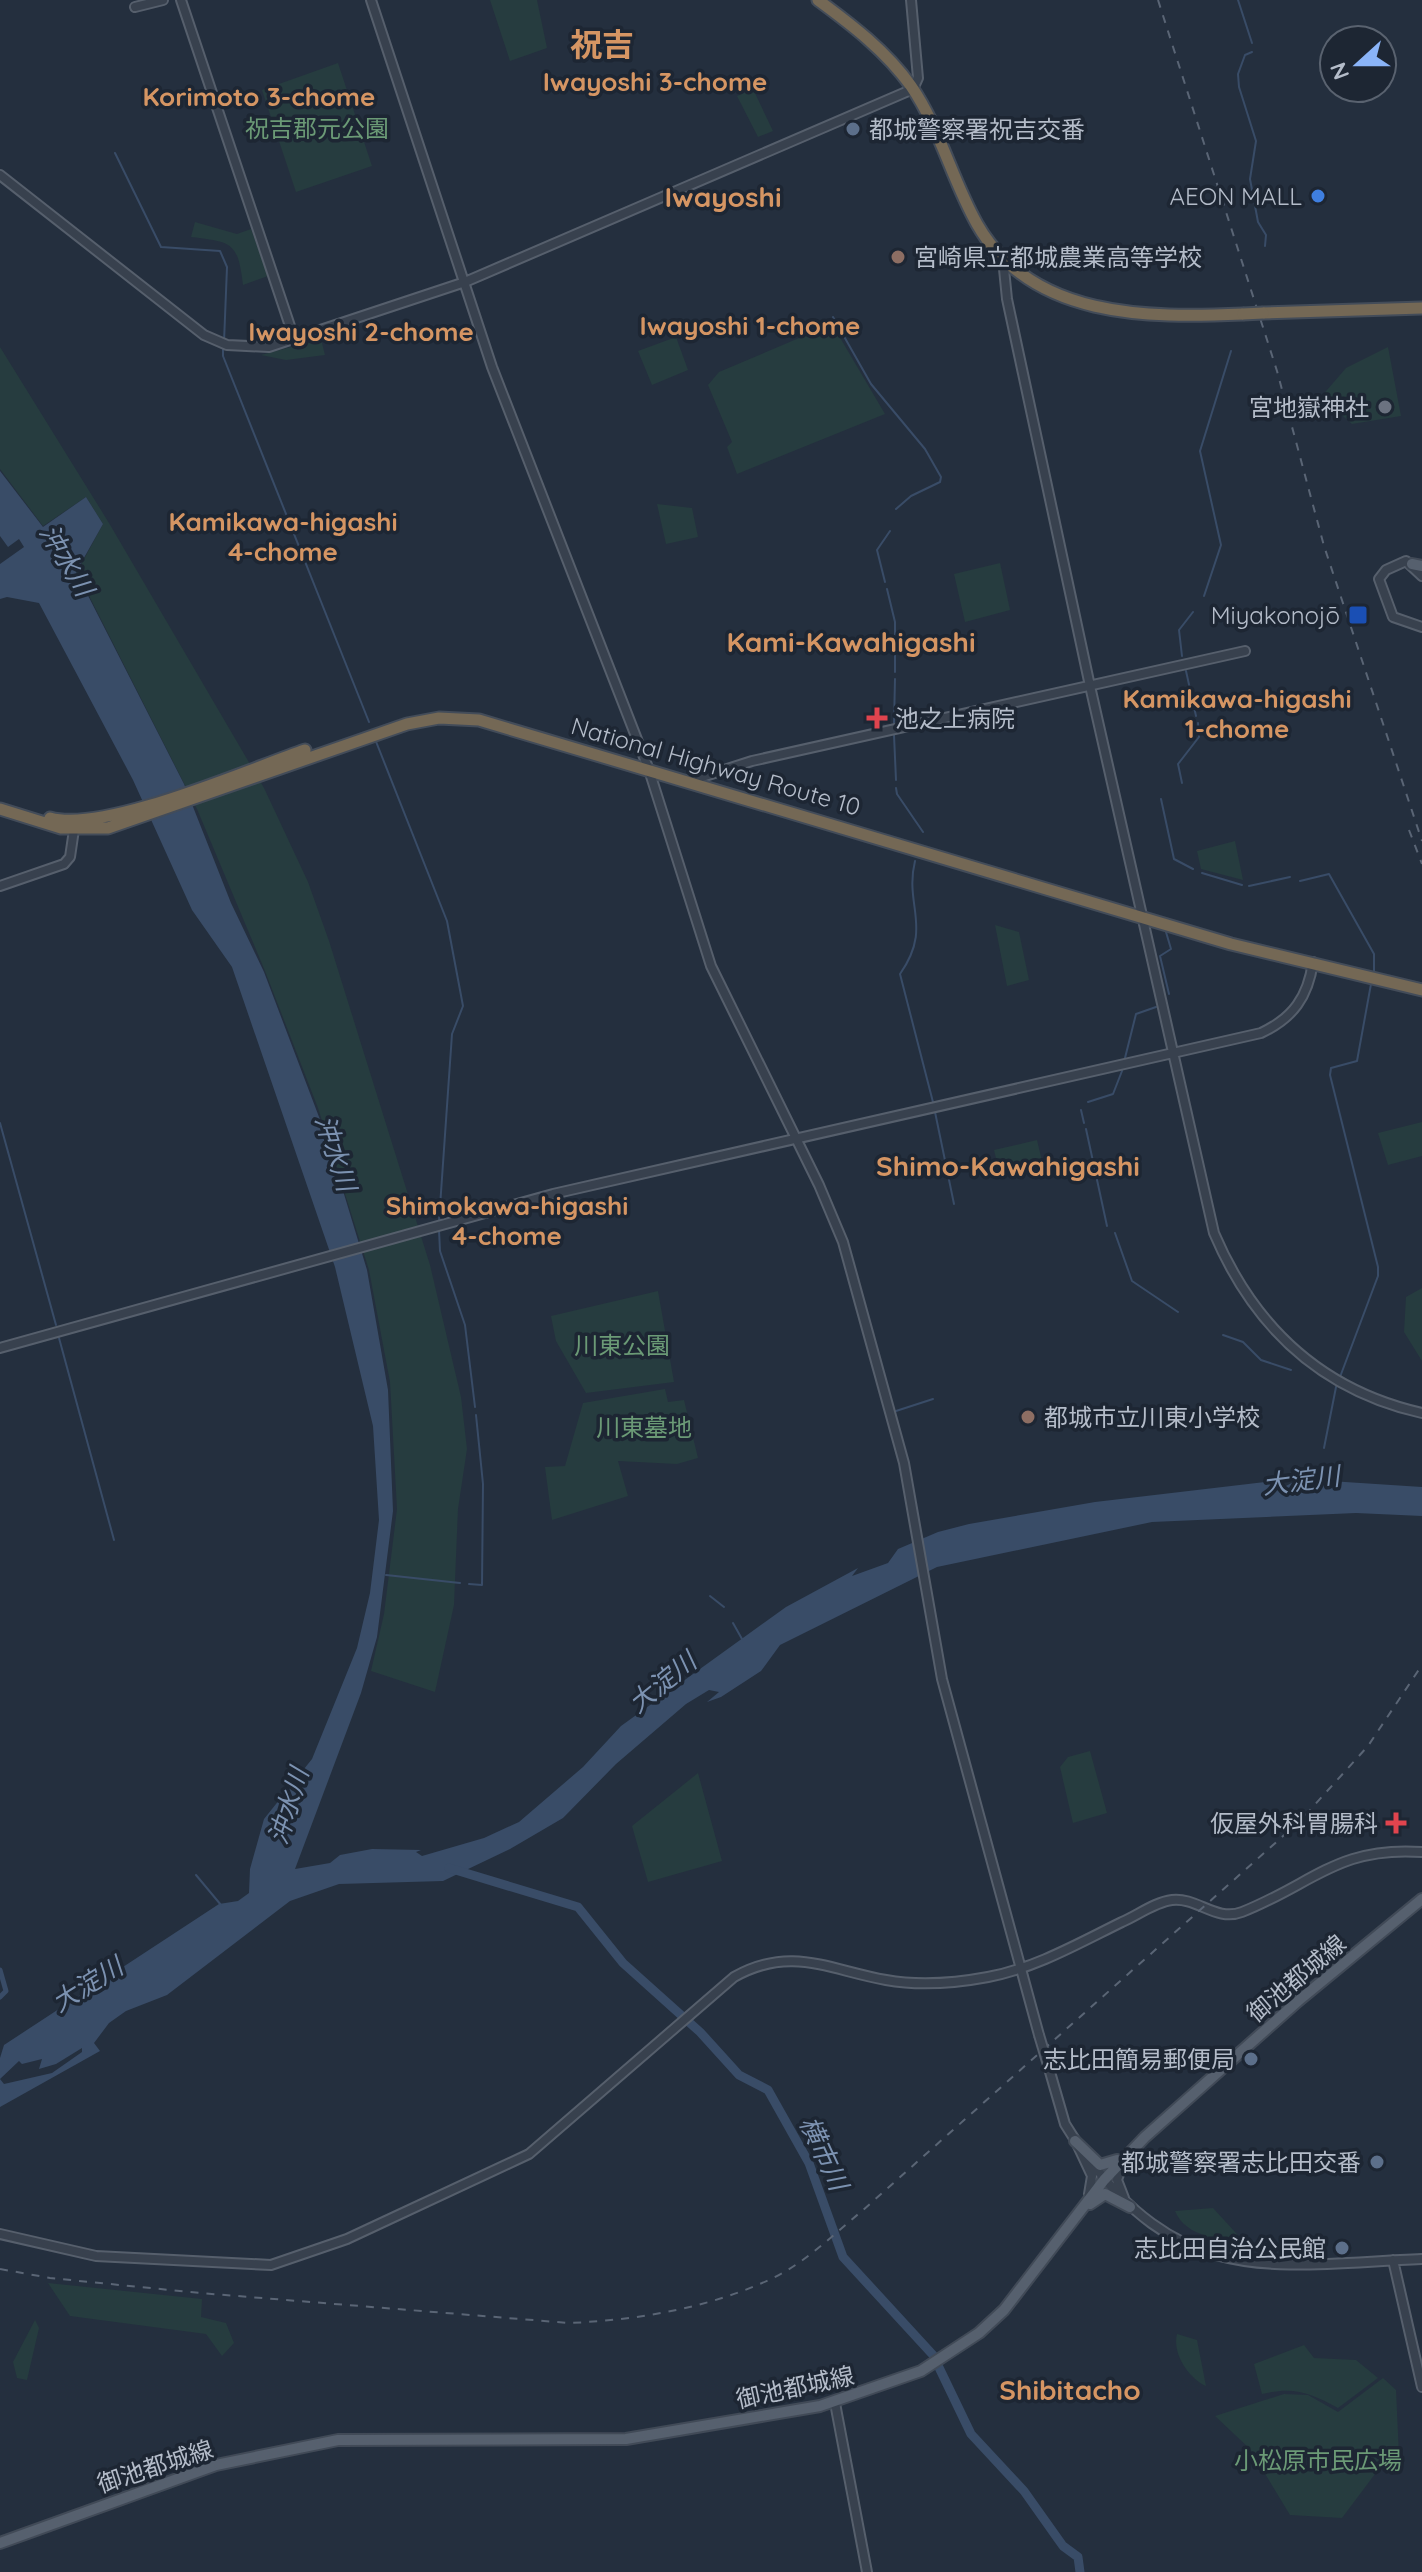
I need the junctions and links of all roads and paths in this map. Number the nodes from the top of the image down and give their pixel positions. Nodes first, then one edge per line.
1 (163, 0) edge
2 (181, 0) edge
3 (371, 0) edge
4 (818, 0) edge
5 (911, 0) edge
6 (135, 7) dead end
7 (913, 89) junction
8 (0, 175) edge
9 (1003, 259) junction
10 (465, 282) junction
11 (1422, 308) edge
12 (295, 341) junction
13 (1417, 565) edge
14 (1422, 576) edge
15 (1422, 627) edge
16 (1245, 651) dead end
17 (1090, 686) junction
18 (647, 766) junction
19 (698, 781) junction
20 (0, 802) edge
21 (0, 809) edge
22 (74, 825) junction
23 (0, 886) edge
24 (1142, 912) junction
25 (1312, 964) junction
26 (1371, 976) junction
27 (1422, 983) edge
28 (1422, 990) edge
29 (1173, 1053) junction
30 (797, 1139) junction
31 (0, 1348) edge
32 (1422, 1413) edge
33 (1422, 1852) edge
34 (1422, 1899) edge
35 (1022, 1969) junction
36 (1075, 2141) junction
37 (1127, 2154) junction
38 (1104, 2180) junction
39 (1130, 2207) junction
40 (1079, 2212) junction
41 (0, 2234) edge
42 (1422, 2259) edge
43 (1393, 2260) junction
44 (1422, 2387) edge
45 (835, 2403) junction
46 (0, 2543) edge
47 (867, 2572) edge

1 - 6 street
2 - 12 street
3 - 10 street
4 - 7 highway
5 - 7 street
7 - 9 highway
7 - 10 street
8 - 12 street
9 - 11 highway, bridge
9 - 17 street
10 - 12 street
10 - 18 street
13 - 14 street
13 - 15 street
16 - 17 street
17 - 19 street
17 - 24 street
18 - 19 highway, National Highway Route 10
18 - 22 highway, National Highway Route 10
18 - 30 street
19 - 24 highway, National Highway Route 10
20 - 22 highway, National Highway Route 10
21 - 22 highway, National Highway Route 10
22 - 23 street
24 - 25 highway, National Highway Route 10
24 - 29 street
25 - 26 highway, National Highway Route 10
25 - 29 street
26 - 27 highway, National Highway Route 10
26 - 28 highway, National Highway Route 10
29 - 30 street
29 - 32 street
30 - 31 street
30 - 35 street
33 - 35 street
34 - 37 main road, 御池都城線
35 - 36 street, bridge
35 - 41 street
36 - 37 main road
36 - 38 street
36 - 40 street
37 - 38 main road, 御池都城線
37 - 39 street
38 - 39 street
38 - 40 main road, 御池都城線
39 - 40 main road
39 - 43 street
40 - 45 main road, 御池都城線
42 - 43 street
43 - 44 street
45 - 46 main road, 御池都城線
45 - 47 street

